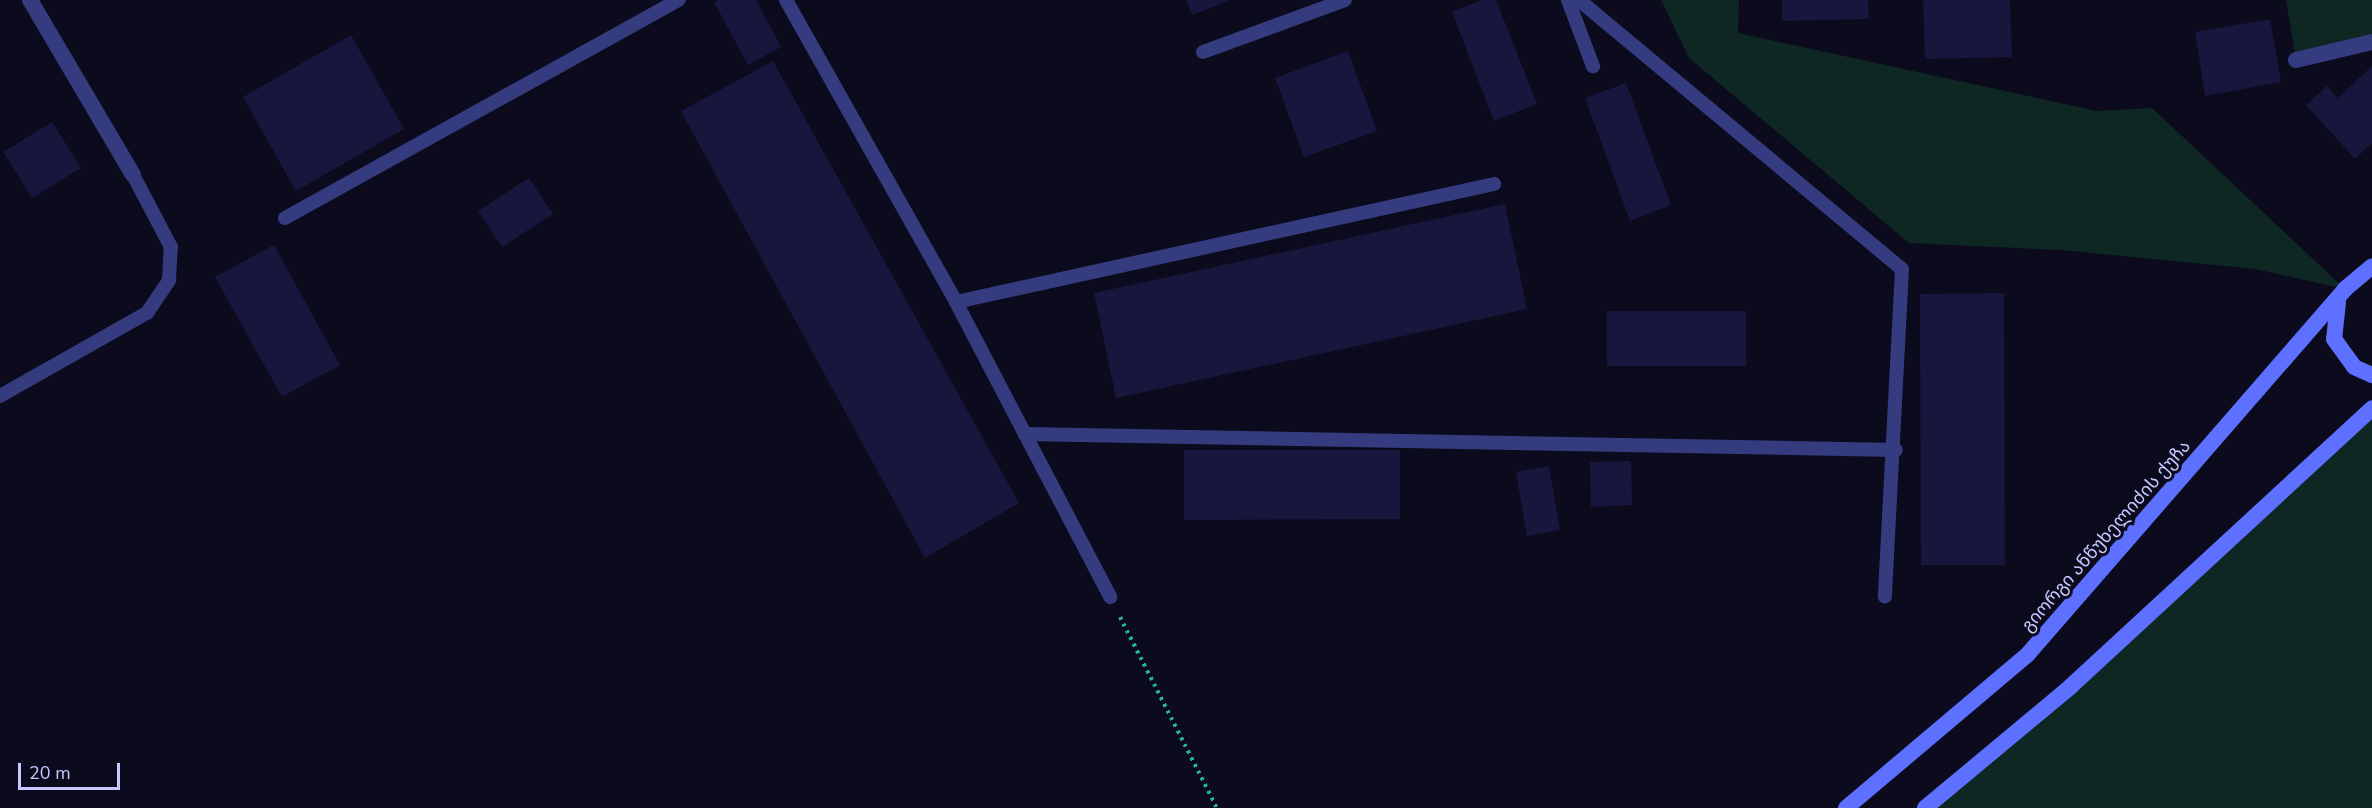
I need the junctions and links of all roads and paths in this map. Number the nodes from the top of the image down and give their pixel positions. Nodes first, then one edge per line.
1 (30, 0) edge
2 (679, 0) edge
3 (786, 0) edge
4 (1345, 0) edge
5 (1568, 0) edge
6 (1579, 0) edge
7 (2372, 42) edge
8 (1203, 52) dead end
9 (2296, 60) dead end
10 (1593, 66) dead end
11 (133, 175) joint
12 (1494, 184) dead end
13 (285, 218) dead end
14 (2372, 266) edge
15 (2372, 274) edge
16 (2345, 289) junction
17 (956, 302) junction
18 (2372, 375) edge
19 (0, 396) edge
20 (2372, 408) edge
21 (1025, 434) junction
22 (1896, 450) junction
23 (1110, 597) joint
24 (1885, 597) dead end
25 (1217, 808) edge
26 (1846, 808) edge
27 (1925, 808) edge

1 - 11 street
2 - 13 lane
3 - 17 lane
4 - 8 lane
5 - 10 lane
6 - 22 lane
7 - 9 street
11 - 19 lane
12 - 17 lane
14 - 16 main road, გიორგი ანწუხელიძის ქუჩა
15 - 16 main road
16 - 18 main road
16 - 26 main road, გიორგი ანწუხელიძის ქუჩა
17 - 21 lane
20 - 27 main road
21 - 22 lane
21 - 23 lane
22 - 24 lane
23 - 25 path

